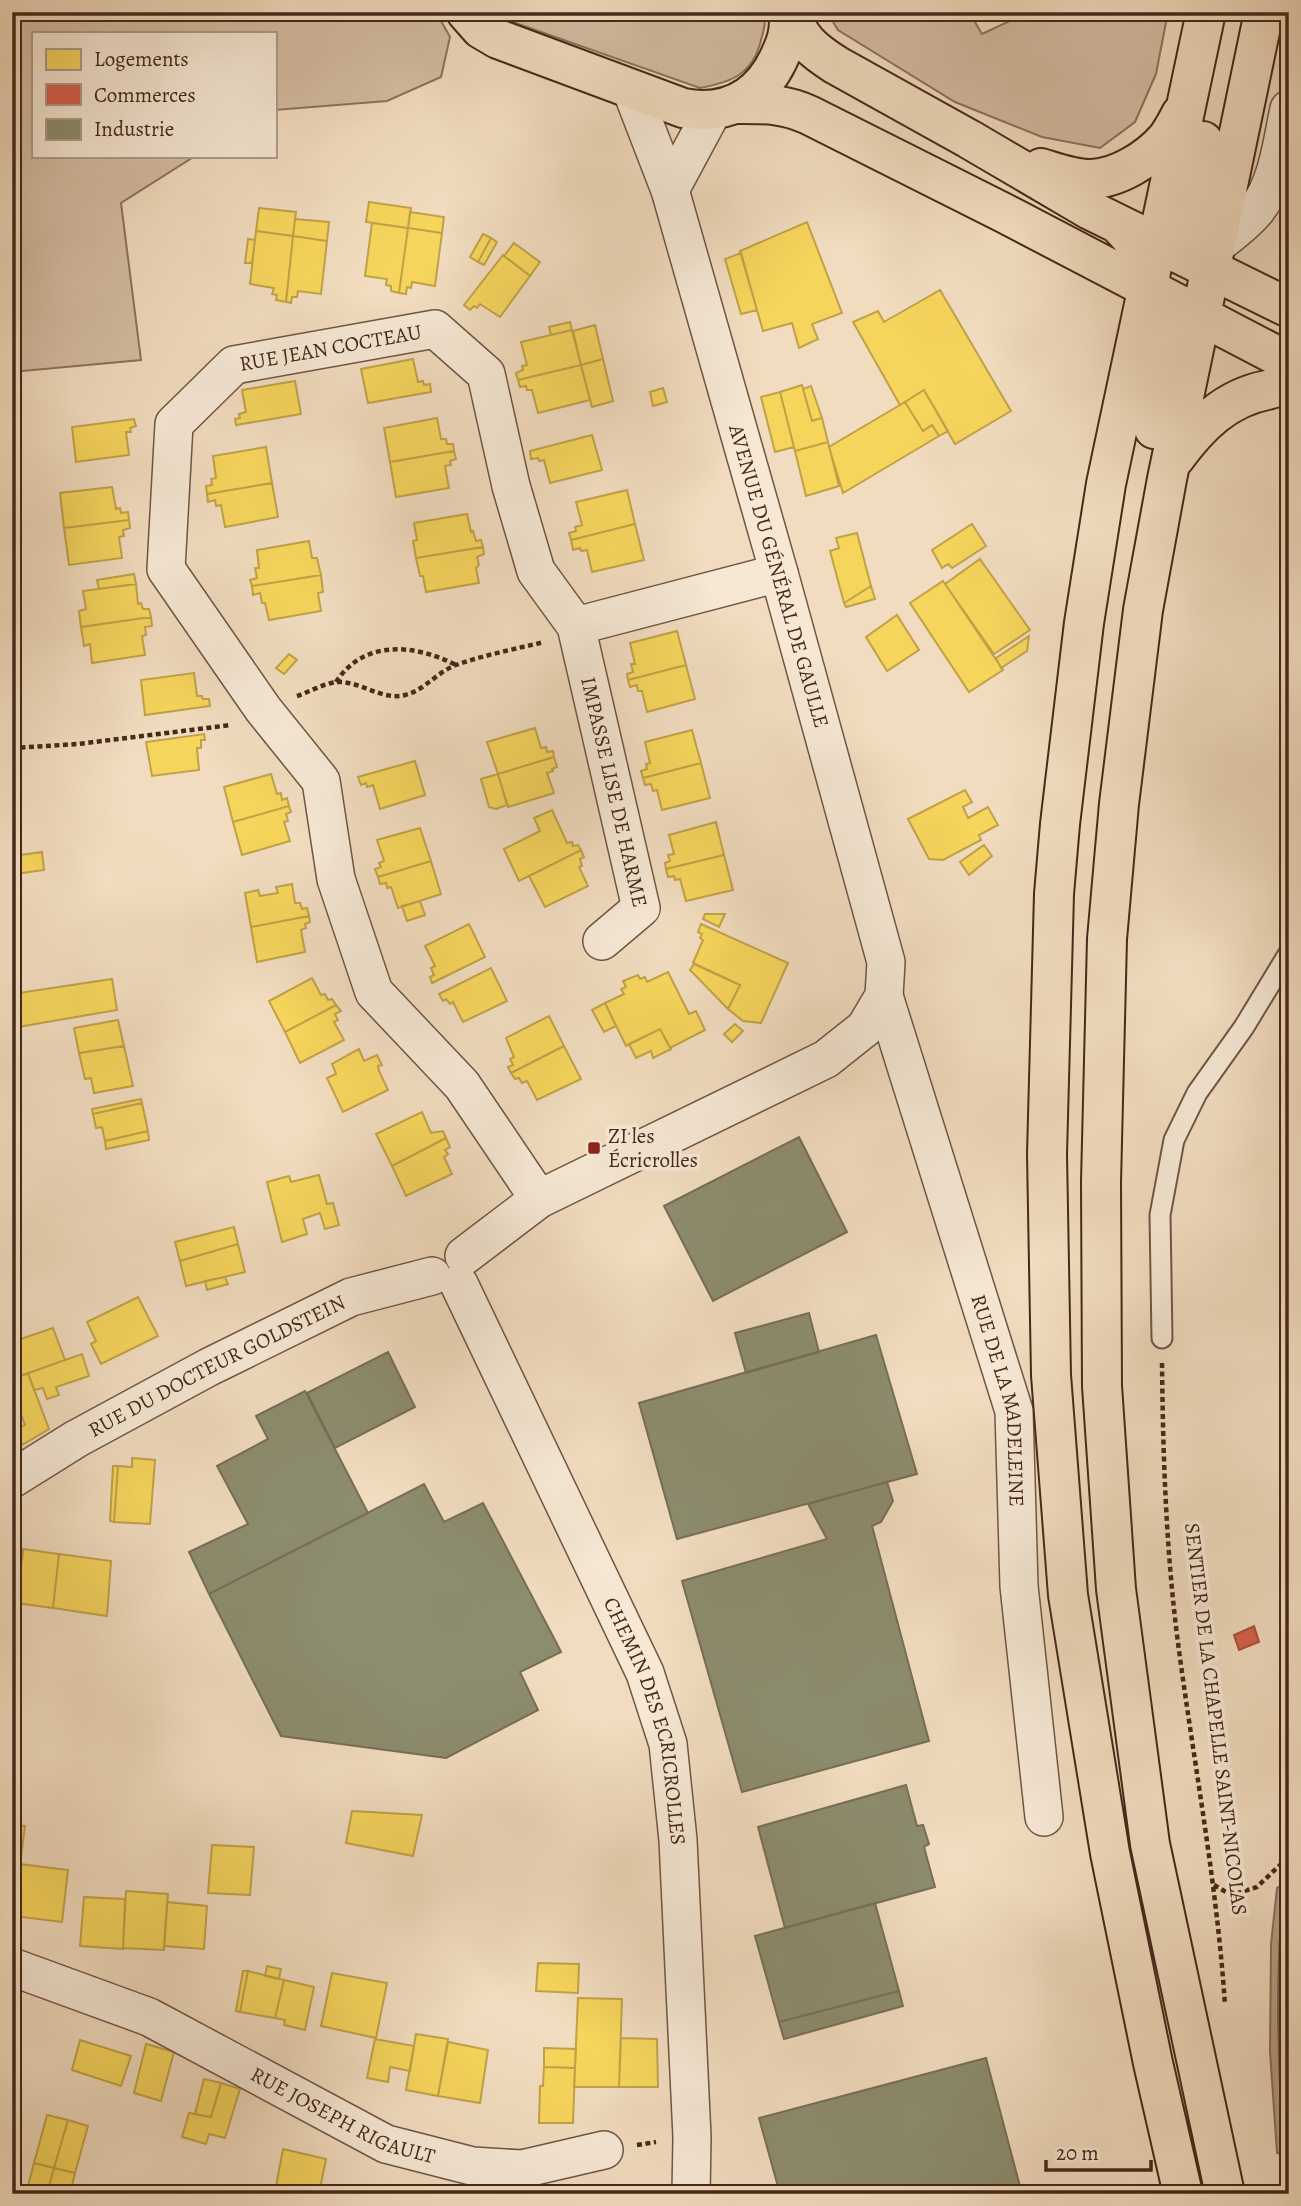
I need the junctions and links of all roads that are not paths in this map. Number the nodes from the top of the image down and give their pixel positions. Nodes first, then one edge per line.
1 (466, 12) edge
2 (788, 12) edge
3 (1206, 12) edge
4 (1229, 12) edge
5 (1264, 12) edge
6 (631, 89) junction
7 (1186, 106) junction
8 (724, 107) junction
9 (1289, 108) edge
10 (969, 139) junction
11 (670, 190) junction
12 (1151, 275) junction
13 (1207, 277) junction
14 (1289, 309) edge
15 (1289, 362) edge
16 (1289, 387) edge
17 (1170, 465) junction
18 (779, 573) junction
19 (576, 626) junction
20 (1107, 939) junction
21 (602, 941) dead end
22 (1289, 953) edge
23 (885, 979) junction
24 (539, 1199) junction
25 (452, 1272) junction
26 (1161, 1338) road end
27 (12, 1479) edge
28 (1044, 1817) dead end
29 (12, 1967) edge
30 (604, 2150) road end
31 (691, 2194) edge
32 (1183, 2194) edge
33 (1226, 2194) edge

1 - 6 main road
2 - 8 main road
2 - 10 main road
3 - 7 main road
4 - 13 main road
5 - 13 main road
6 - 8 main road
6 - 11 street, AVENUE DU GÉNÉRAL DE GAULLE
7 - 10 main road
7 - 12 main road
8 - 11 street
8 - 12 main road
9 - 13 street
10 - 12 main road
11 - 18 street, AVENUE DU GÉNÉRAL DE GAULLE
12 - 13 main road
12 - 13 main road
12 - 20 main road
12 - 32 main road
13 - 14 main road
13 - 15 main road
13 - 17 main road
16 - 17 main road
17 - 20 main road
18 - 19 street
18 - 23 street, AVENUE DU GÉNÉRAL DE GAULLE
19 - 21 street, IMPASSE LISE DE HARME
19 - 24 street, RUE JEAN COCTEAU
20 - 33 main road
22 - 26 lane
23 - 24 street, RUE DU DOCTEUR GOLDSTEIN
23 - 28 street, RUE DE LA MADELEINE
24 - 25 street, RUE DU DOCTEUR GOLDSTEIN
25 - 27 street, RUE DU DOCTEUR GOLDSTEIN
25 - 31 street, CHEMIN DES ECRICROLLES
29 - 30 street, RUE JOSEPH RIGAULT

